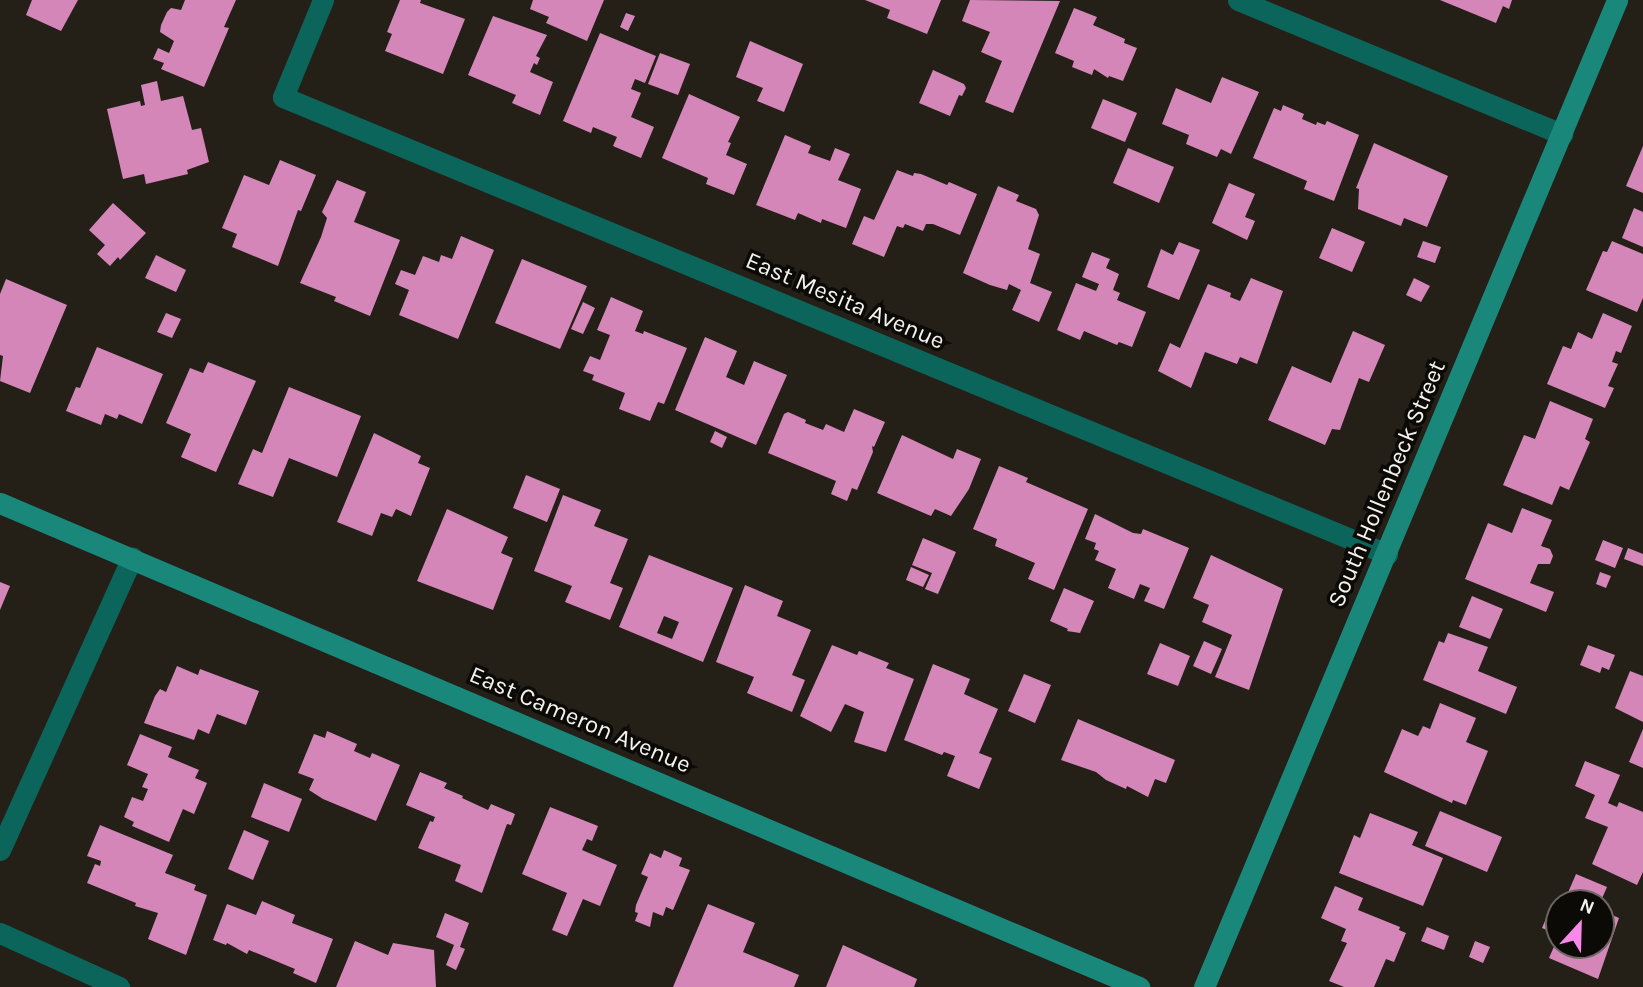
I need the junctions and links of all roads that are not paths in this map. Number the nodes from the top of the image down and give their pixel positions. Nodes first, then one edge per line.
1 (323, 0) edge
2 (1238, 0) edge
3 (1617, 0) edge
4 (1562, 134) junction
5 (0, 503) edge
6 (1387, 554) junction
7 (132, 557) junction
8 (0, 850) edge
9 (0, 933) edge
10 (119, 987) edge
11 (1139, 987) edge
12 (1203, 987) edge

1 - 6 street, East Mesita Avenue
2 - 4 street
3 - 4 main road, South Hollenbeck Street
4 - 6 main road, South Hollenbeck Street
5 - 7 main road, East Cameron Avenue
6 - 12 main road, South Hollenbeck Street
7 - 8 street
7 - 11 main road, East Cameron Avenue
9 - 10 street

